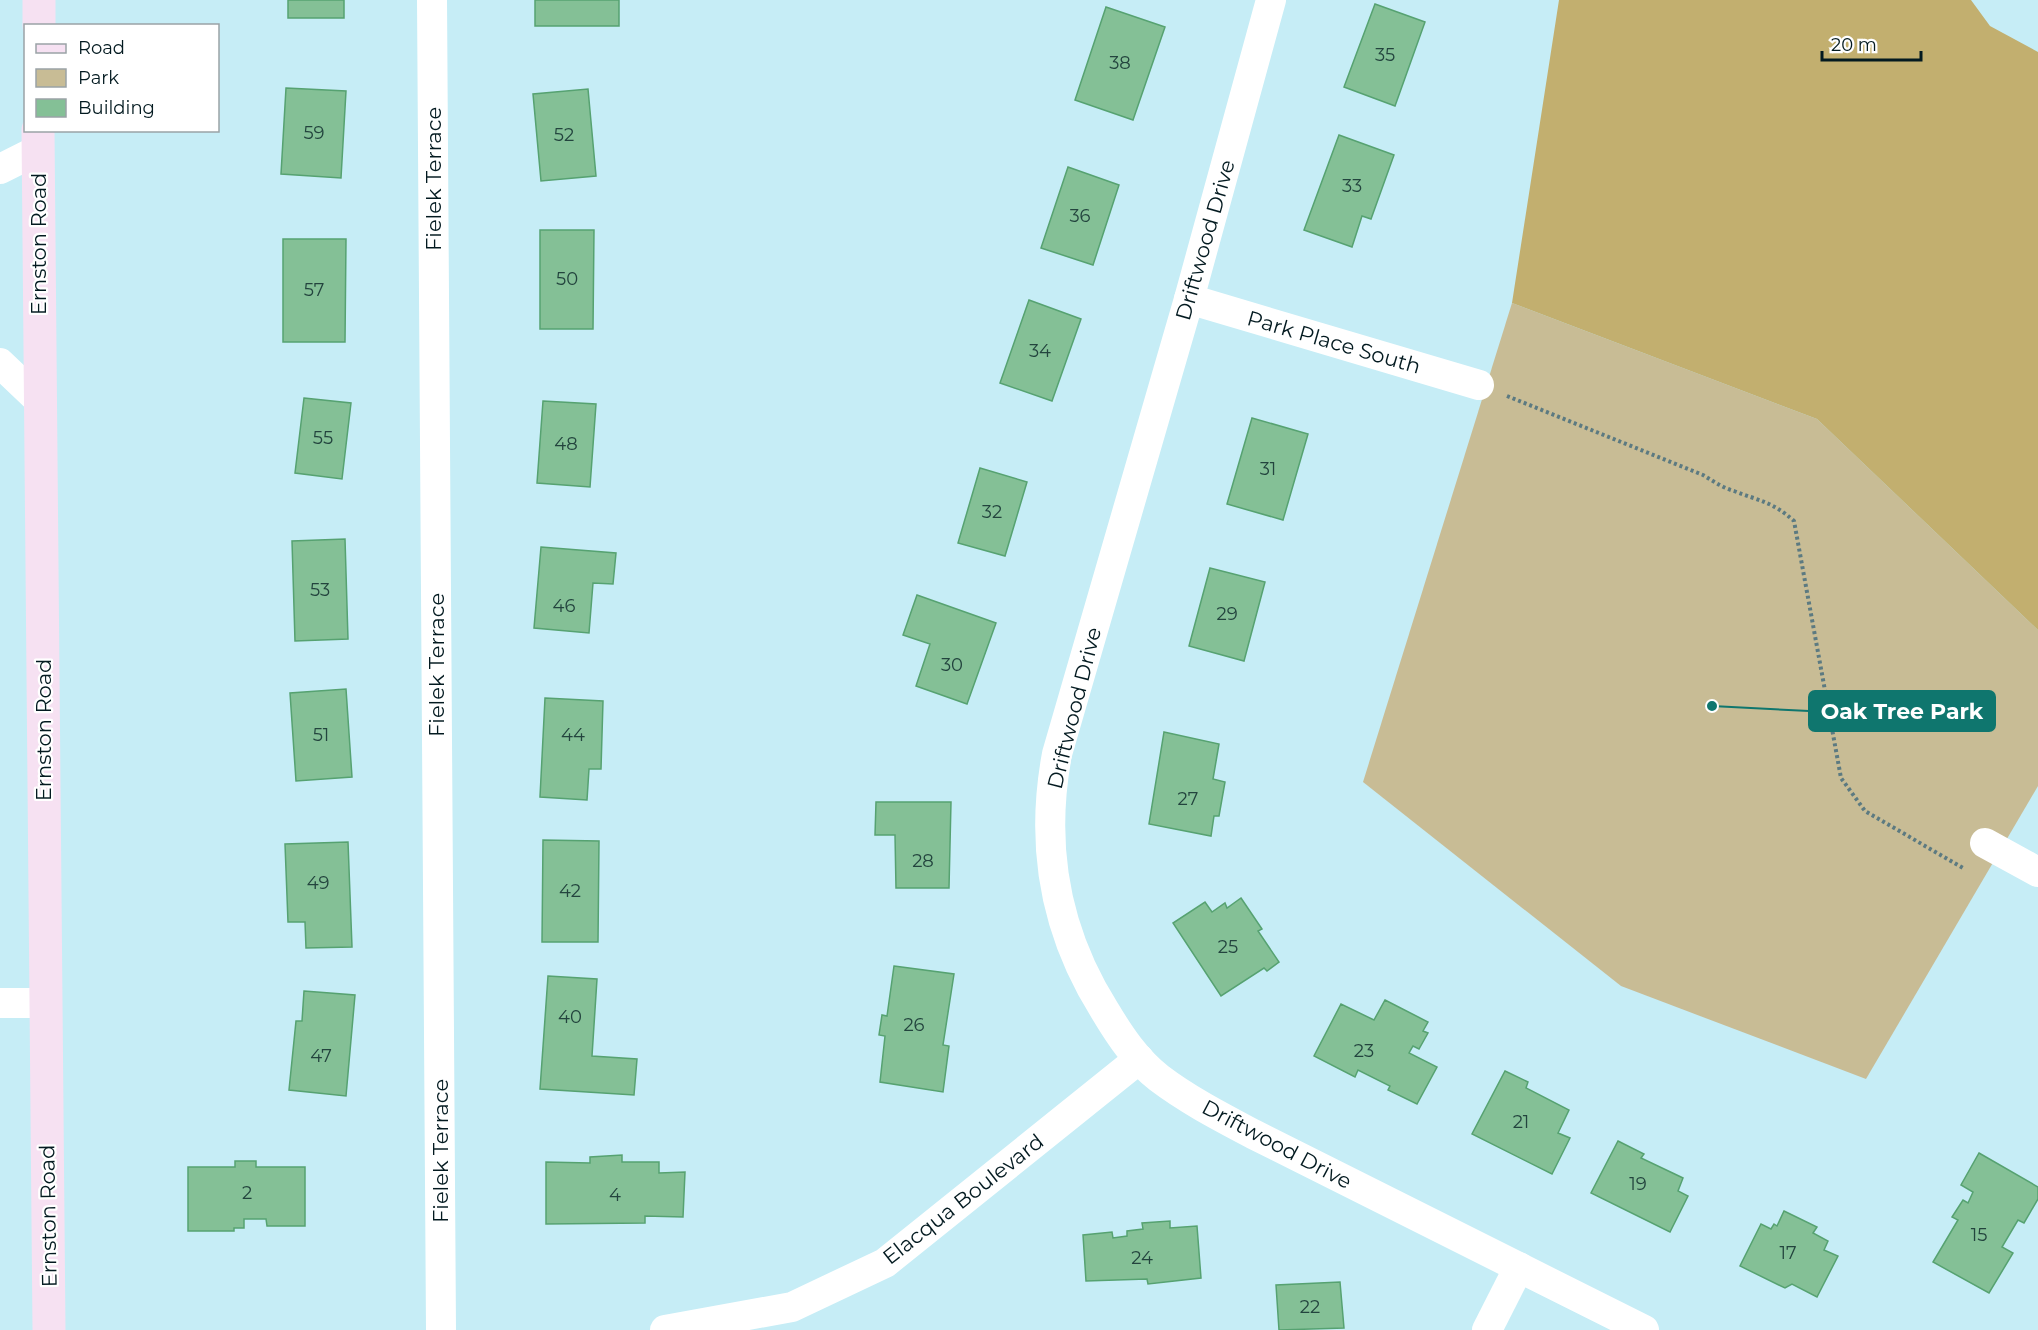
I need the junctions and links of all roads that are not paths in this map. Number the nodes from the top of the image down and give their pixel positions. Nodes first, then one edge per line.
1 (39, 0) edge
2 (432, 0) edge
3 (1271, 0) edge
4 (39, 24) edge
5 (38, 140) edge
6 (0, 169) edge
7 (1189, 299) junction
8 (0, 363) edge
9 (1479, 385) road end
10 (40, 401) junction
11 (1985, 843) road end
12 (2038, 872) edge
13 (0, 1003) edge
14 (45, 1003) junction
15 (1139, 1059) junction
16 (1519, 1267) junction
17 (50, 1330) edge
18 (441, 1330) edge
19 (665, 1330) edge
20 (1487, 1330) edge
21 (1644, 1330) edge

1 - 4 street
2 - 18 street, Fielek Terrace
3 - 7 street, Driftwood Drive
5 - 6 street
5 - 10 street, Ernston Road
7 - 9 street, Park Place South
7 - 15 street, Driftwood Drive
8 - 10 street
10 - 14 street, Ernston Road
11 - 12 street
13 - 14 street
14 - 17 street, Ernston Road
15 - 16 street, Driftwood Drive
15 - 19 street, Elacqua Boulevard
16 - 20 street
16 - 21 street, Driftwood Drive

